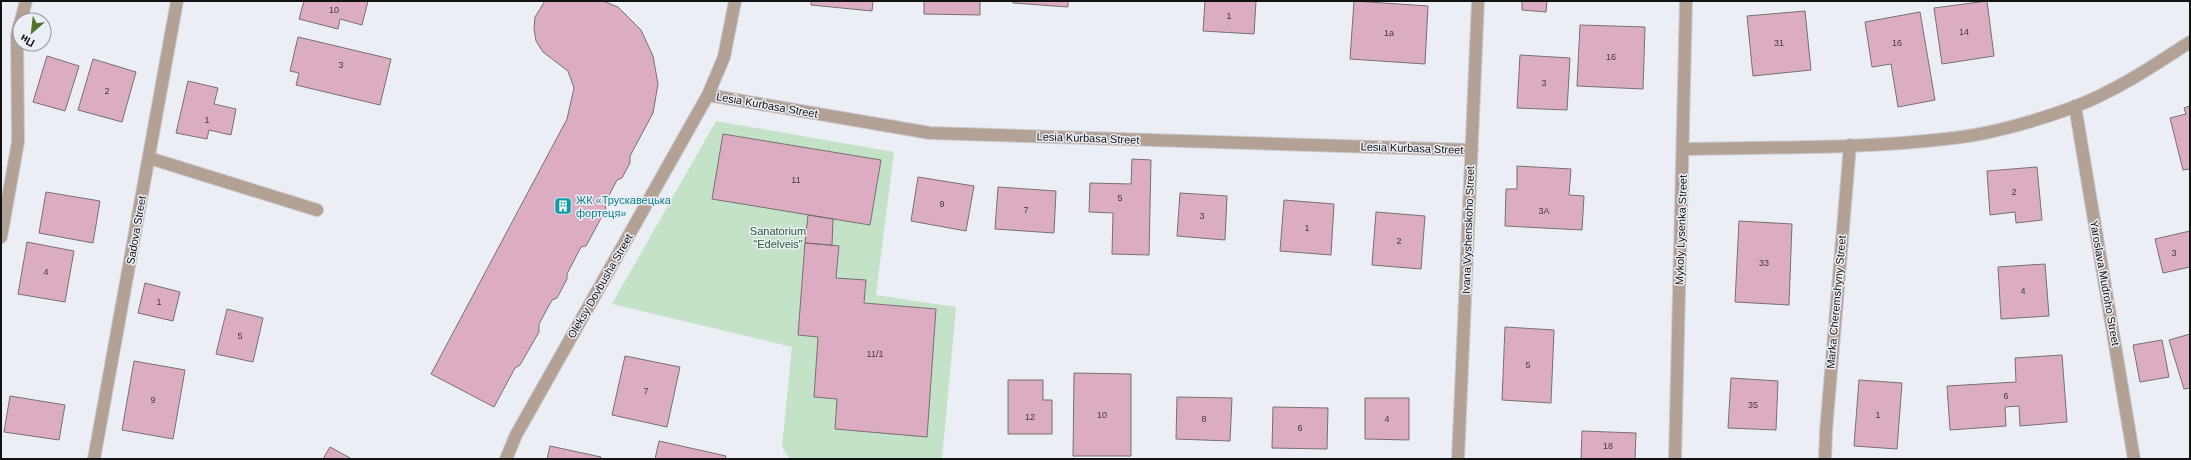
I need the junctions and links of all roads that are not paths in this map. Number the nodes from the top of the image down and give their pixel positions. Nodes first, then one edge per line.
1 (26, 1) edge
2 (177, 1) edge
3 (735, 1) edge
4 (1478, 1) edge
5 (1686, 1) edge
6 (23, 12) edge
7 (2190, 42) edge
8 (17, 52) edge
9 (708, 95) junction
10 (2075, 106) junction
11 (1850, 145) junction
12 (1683, 149) junction
13 (1472, 150) junction
14 (149, 158) junction
15 (317, 210) dead end
16 (1, 237) edge
17 (94, 459) edge
18 (506, 459) edge
19 (1458, 459) edge
20 (1675, 459) edge
21 (1825, 459) edge
22 (2134, 459) edge

1 - 6 street
2 - 14 street, Sadova Street
3 - 9 street, Oleksy Dovbusha Street
4 - 13 street, Ivana Vyshenskoho Street
5 - 12 street, Mykoly Lysenka Street
7 - 10 street
8 - 16 street
9 - 13 street, Lesia Kurbasa Street
9 - 18 street, Oleksy Dovbusha Street
10 - 11 street
10 - 22 street, Yaroslava Mudroho Street
11 - 12 street
11 - 21 street, Marka Cheremshyny Street
12 - 20 street, Mykoly Lysenka Street
13 - 19 street, Ivana Vyshenskoho Street
14 - 15 street
14 - 17 street, Sadova Street

